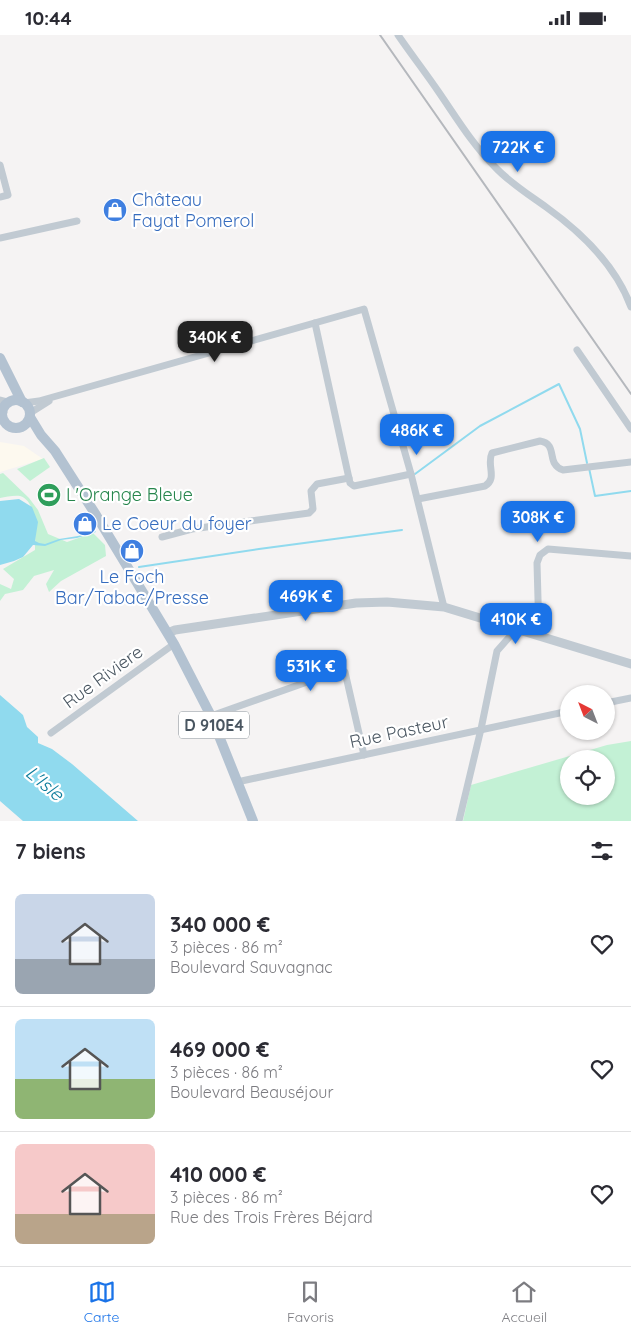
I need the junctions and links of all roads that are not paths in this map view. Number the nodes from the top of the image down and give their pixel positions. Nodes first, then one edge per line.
1 (398, 35) edge
2 (0, 165) edge
3 (0, 197) edge
4 (77, 221) dead end
5 (0, 238) edge
6 (631, 307) edge
7 (315, 323) junction
8 (577, 350) dead end
9 (1, 361) edge
10 (60, 394) junction
11 (10, 404) edge
12 (30, 415) junction
13 (22, 427) junction
14 (631, 429) edge
15 (631, 463) edge
16 (65, 469) junction
17 (411, 474) junction
18 (349, 477) junction
19 (418, 499) junction
20 (162, 537) dead end
21 (631, 556) edge
22 (444, 607) junction
23 (514, 628) junction
24 (168, 633) junction
25 (538, 635) junction
26 (174, 644) junction
27 (631, 664) edge
28 (631, 698) edge
29 (615, 701) edge
30 (560, 713) edge
31 (210, 717) junction
32 (481, 729) junction
33 (51, 733) dead end
34 (364, 755) junction
35 (237, 782) junction
36 (253, 821) edge
37 (459, 821) edge

1 - 6 street
2 - 3 street
4 - 5 street
7 - 10 street
7 - 17 street
7 - 18 street
8 - 14 street
9 - 11 main road
10 - 11 street
10 - 12 street
11 - 12 main road
11 - 13 main road
12 - 13 main road
12 - 16 main road, D 910E4
13 - 16 main road, D 910E4
15 - 19 street
16 - 24 main road, D 910E4
17 - 18 street
17 - 19 street
18 - 20 street
19 - 22 street
21 - 25 street
22 - 23 street
22 - 24 street
23 - 25 street
23 - 32 street
24 - 26 main road, D 910E4
25 - 27 street
26 - 31 main road, D 910E4
26 - 33 street, Rue Riviere
28 - 29 street
30 - 32 street, Rue Pasteur
31 - 34 street
31 - 35 main road, D 910E4
32 - 34 street, Rue Pasteur
32 - 37 street
34 - 35 street, Rue Pasteur
35 - 36 main road, D 910E4

